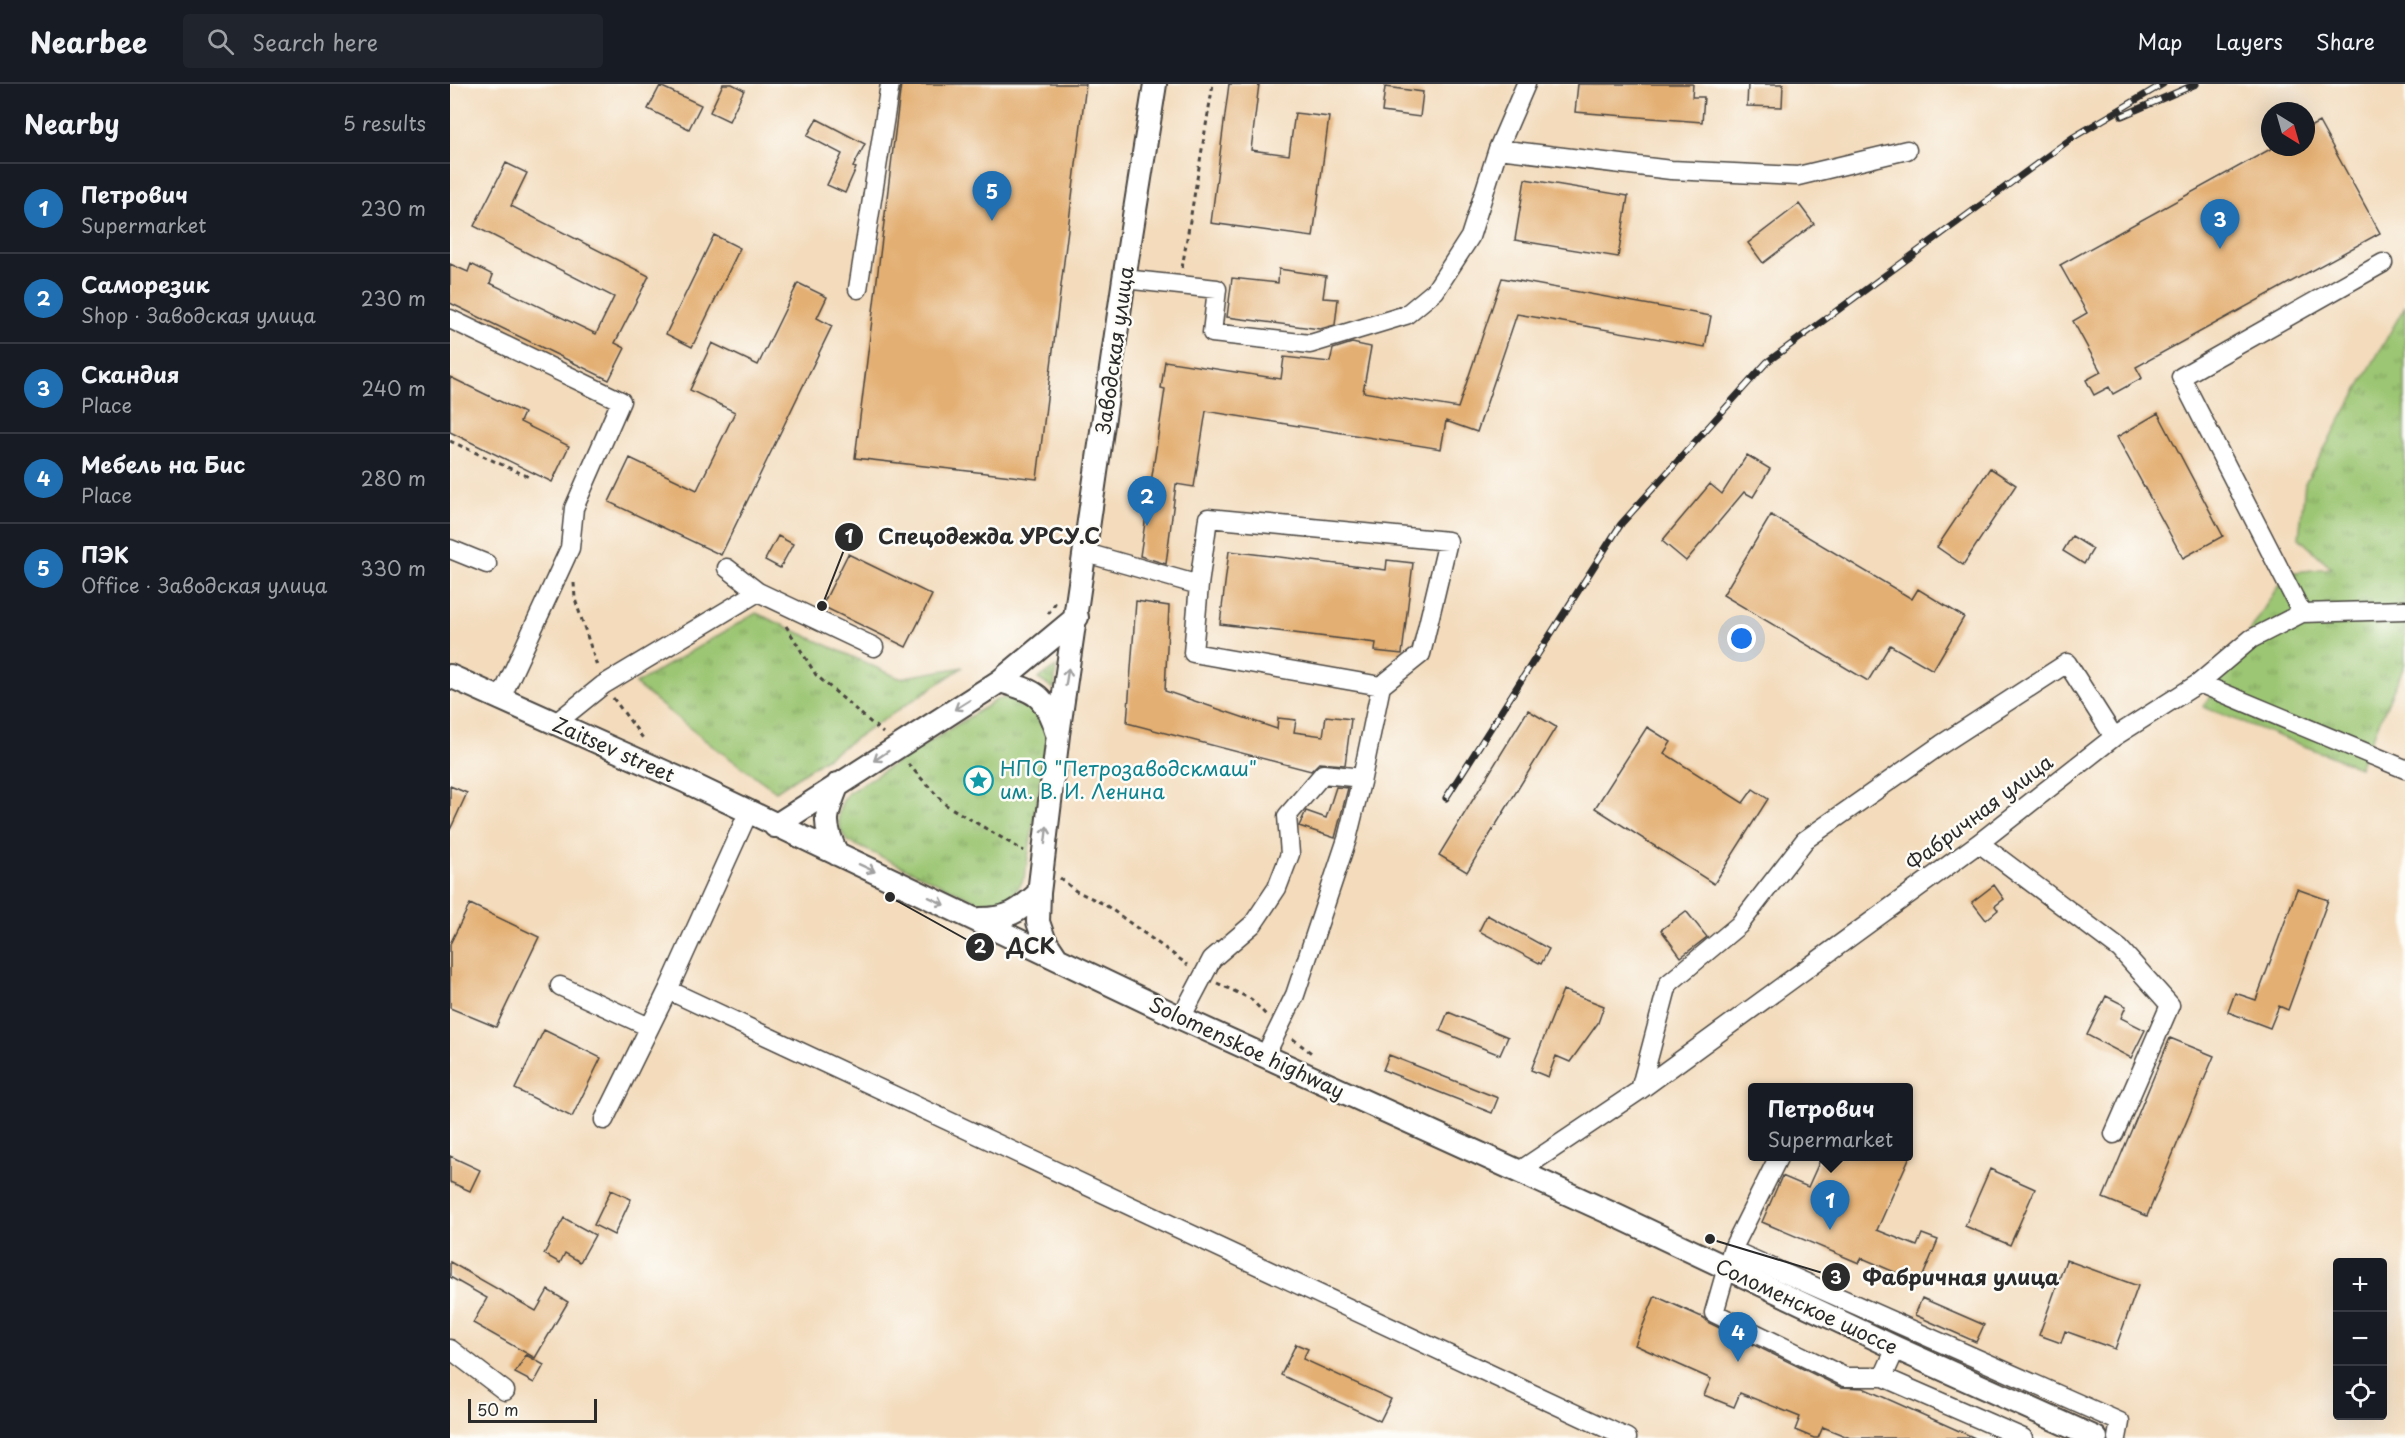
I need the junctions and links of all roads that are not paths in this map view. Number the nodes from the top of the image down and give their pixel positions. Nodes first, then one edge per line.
1 (890, 84) edge
2 (1155, 84) edge
3 (1526, 84) edge
4 (1498, 148) junction
5 (1907, 150) dead end
6 (2383, 263) dead end
7 (1124, 279) junction
8 (858, 289) dead end
9 (450, 318) edge
10 (450, 549) edge
11 (1086, 553) junction
12 (487, 564) dead end
13 (727, 568) dead end
14 (1198, 585) junction
15 (758, 592) junction
16 (2405, 610) edge
17 (2302, 613) junction
18 (1077, 616) junction
19 (874, 647) dead end
20 (450, 676) edge
21 (1000, 681) junction
22 (2199, 683) junction
23 (1381, 686) junction
24 (500, 700) junction
25 (556, 723) junction
26 (1058, 735) junction
27 (2114, 737) junction
28 (2405, 769) edge
29 (1362, 778) junction
30 (838, 784) junction
31 (749, 811) junction
32 (776, 826) junction
33 (1979, 843) junction
34 (837, 855) junction
35 (1039, 893) junction
36 (978, 920) junction
37 (1056, 957) junction
38 (560, 986) dead end
39 (668, 990) junction
40 (1181, 1018) junction
41 (649, 1027) junction
42 (1265, 1056) junction
43 (1640, 1090) junction
44 (604, 1120) dead end
45 (2114, 1134) dead end
46 (1777, 1161) edge
47 (1518, 1172) junction
48 (1730, 1259) junction
49 (1896, 1348) junction
50 (450, 1349) edge
51 (1882, 1377) junction
52 (505, 1391) dead end
53 (1627, 1438) edge
54 (2023, 1438) edge
55 (2096, 1438) edge
56 (2117, 1438) edge

1 - 8 street
2 - 7 main road, Заводская улица
3 - 4 street
4 - 5 street
4 - 7 street
6 - 17 street
7 - 11 main road, Заводская улица
9 - 24 street
10 - 12 street
11 - 14 street
11 - 18 main road, Заводская улица
13 - 15 street
14 - 23 street
14 - 23 street
15 - 19 street
15 - 25 street
16 - 17 street
17 - 22 street, Фабричная улица
18 - 21 main road
26 -> 18 main road, Заводская улица
20 - 24 main road, Zaitsev street
21 - 26 main road
21 -> 30 main road
22 - 27 street, Фабричная улица
22 - 28 street
23 - 29 street
24 - 25 main road, Zaitsev street
25 - 31 main road, Zaitsev street
35 -> 26 main road, Заводская улица
27 - 33 street, Фабричная улица
27 - 43 street
29 - 40 street
29 - 42 street
30 - 32 main road
30 - 34 main road
31 - 32 main road, Zaitsev street
31 - 39 street
32 - 34 main road, Zaitsev street
33 - 43 street, Фабричная улица
33 - 45 street
34 -> 36 main road, Solomenskoe highway
35 - 36 main road
35 - 37 main road, Заводская улица
36 - 37 main road, Solomenskoe highway
37 - 40 main road, Solomenskoe highway
38 - 41 street
39 - 41 street
39 - 53 street
40 - 42 main road, Solomenskoe highway
41 - 44 street
42 - 47 main road, Solomenskoe highway
43 - 47 street, Фабричная улица
46 - 48 street
47 - 48 main road, Соломенское шоссе
48 - 49 main road, Соломенское шоссе
48 - 51 street
48 - 56 street
49 - 51 street
49 - 55 main road, Соломенское шоссе
50 - 52 street
51 - 54 street

